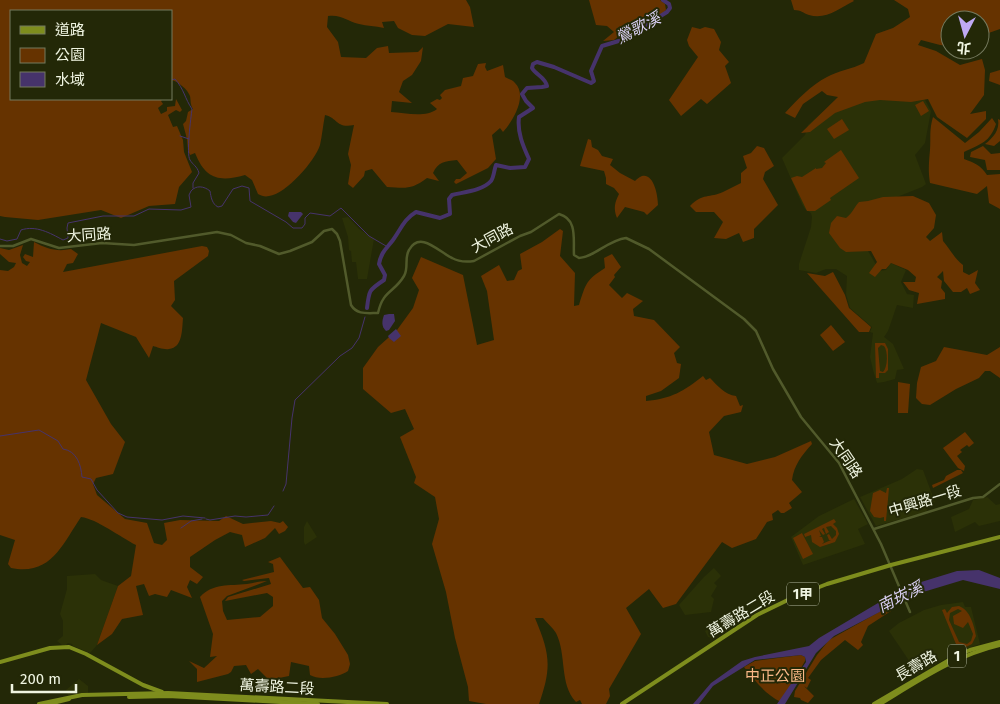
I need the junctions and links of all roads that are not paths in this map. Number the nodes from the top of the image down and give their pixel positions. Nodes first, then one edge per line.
1 (0, 246) edge
2 (1000, 484) edge
3 (874, 529) junction
4 (1000, 538) edge
5 (891, 564) junction
6 (910, 612) dead end
7 (1000, 644) edge
8 (0, 663) edge
9 (145, 692) junction
10 (167, 694) junction
11 (160, 695) junction
12 (39, 704) edge
13 (50, 704) edge
14 (318, 704) edge
15 (387, 704) edge
16 (622, 704) edge
17 (874, 704) edge
18 (880, 704) edge

1 - 3 street, 大同路
2 - 3 street, 中興路一段
3 - 5 street, 大同路
4 - 5 main road, 萬壽路二段 / 1甲
5 - 6 street, 大同路
5 - 16 main road, 萬壽路二段 / 1甲
7 - 17 main road, 長壽路 / 1
7 - 18 main road, 長壽路 / 1
8 - 9 main road
8 - 10 main road
9 - 11 main road
9 - 12 main road
10 - 11 main road, 萬壽路二段
10 - 14 main road, 萬壽路二段
10 - 15 main road, 萬壽路二段
11 - 13 main road

